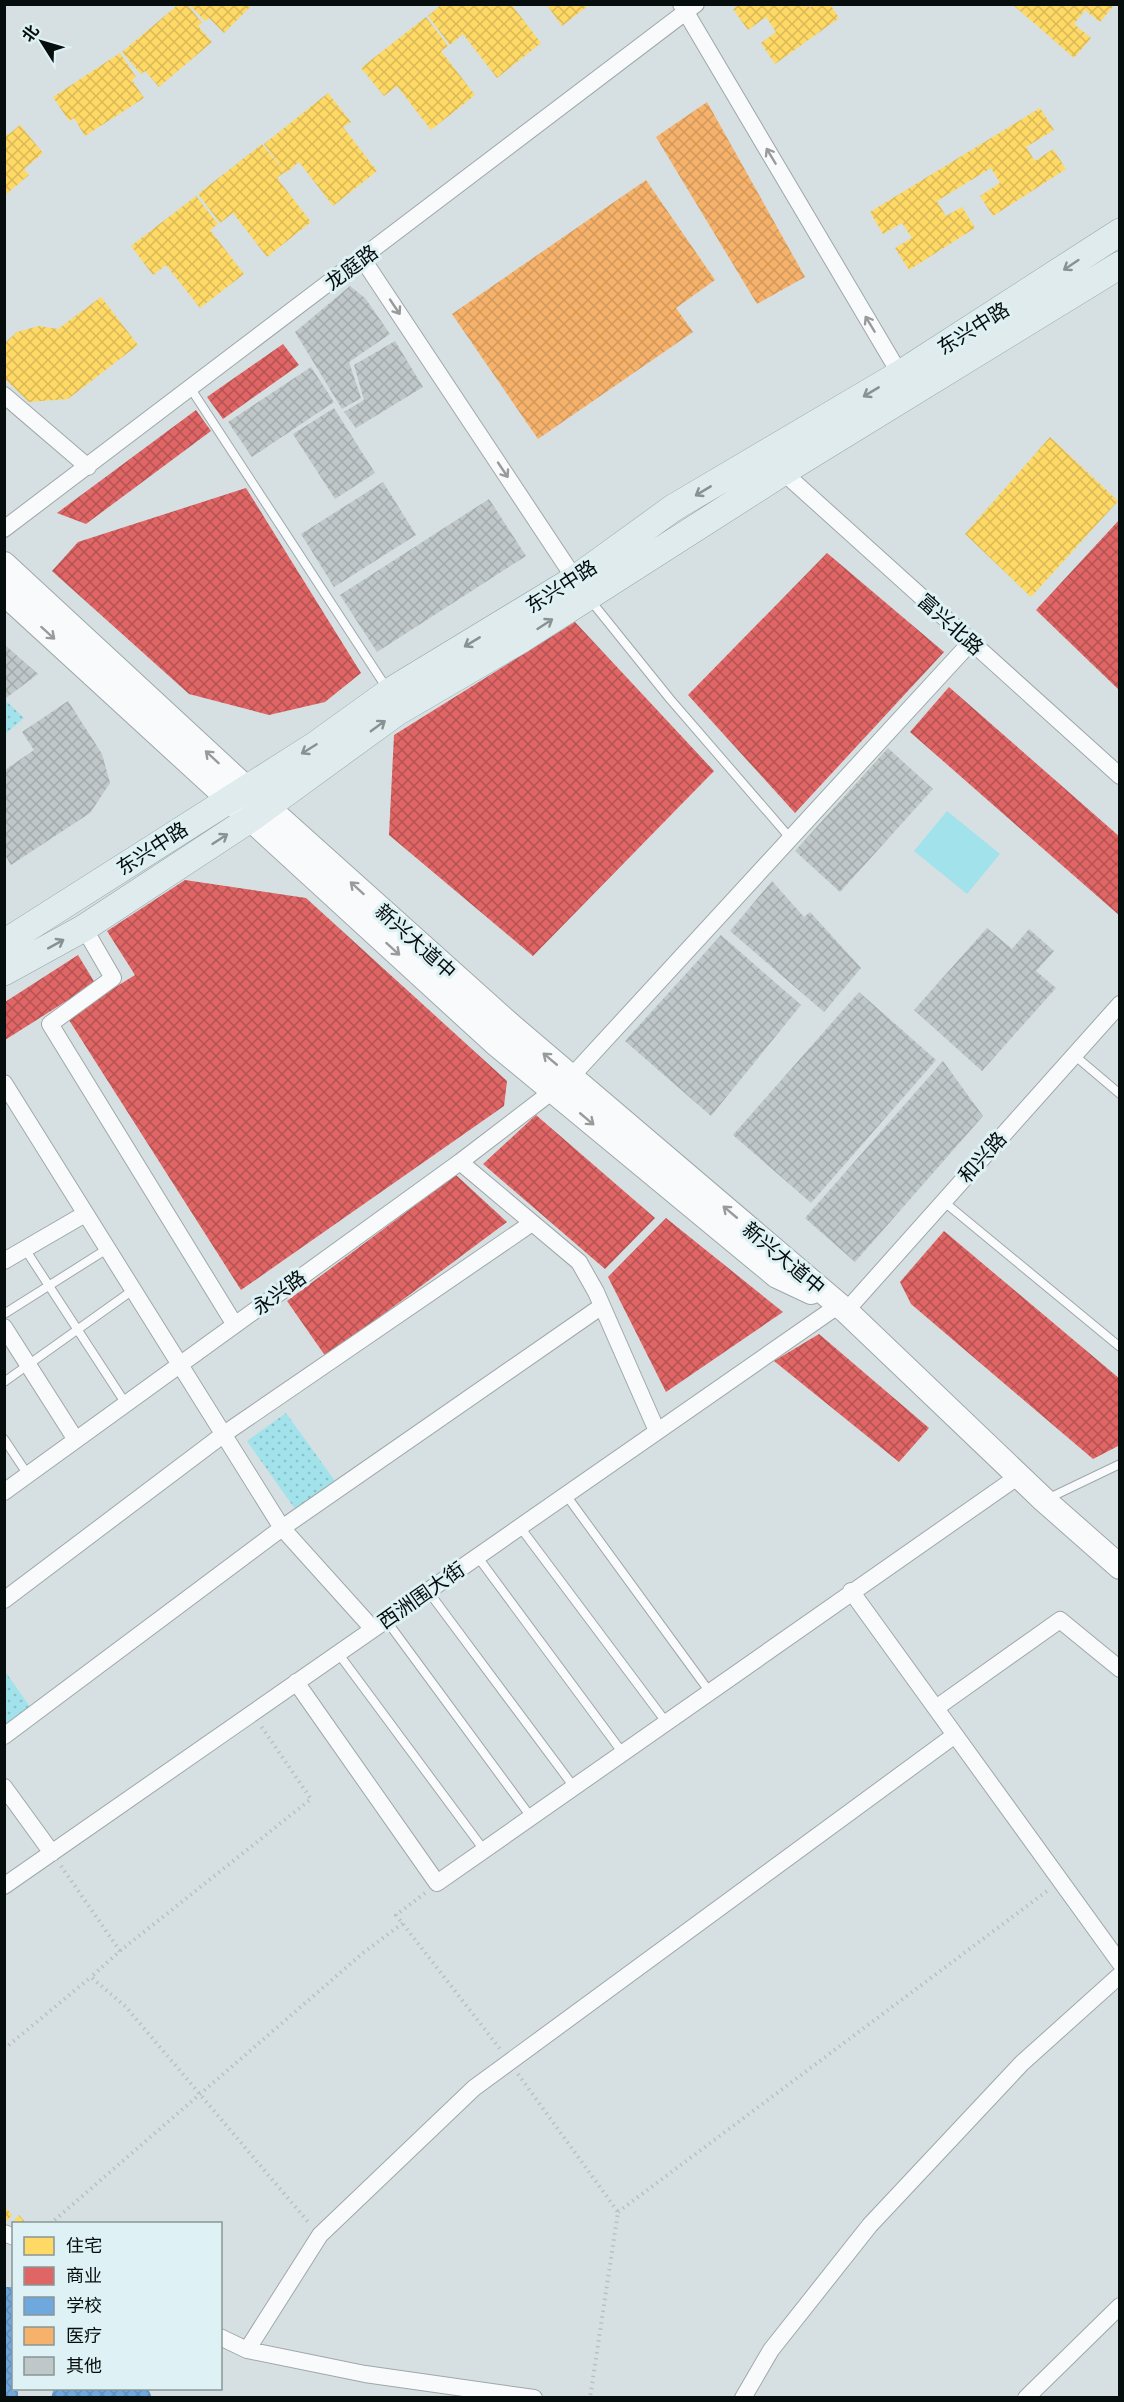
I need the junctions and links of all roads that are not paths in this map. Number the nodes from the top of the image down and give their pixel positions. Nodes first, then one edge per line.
1 (688, 7) edge
2 (1119, 232) edge
3 (362, 258) junction
4 (1119, 265) edge
5 (900, 374) junction
6 (191, 388) junction
7 (4, 395) edge
8 (88, 467) junction
9 (783, 472) junction
10 (4, 529) edge
11 (4, 564) edge
12 (581, 587) junction
13 (4, 593) edge
14 (971, 642) junction
15 (122, 686) junction
16 (389, 692) junction
17 (1119, 776) edge
18 (238, 793) junction
19 (258, 813) junction
20 (792, 839) junction
21 (84, 928) junction
22 (4, 943) edge
23 (4, 972) edge
24 (1119, 1004) edge
25 (1074, 1055) junction
26 (4, 1083) edge
27 (562, 1084) junction
28 (1119, 1094) edge
29 (460, 1162) junction
30 (942, 1201) junction
31 (85, 1214) junction
32 (532, 1223) junction
33 (25, 1249) junction
34 (107, 1249) junction
35 (4, 1261) edge
36 (49, 1286) junction
37 (133, 1290) junction
38 (602, 1306) junction
39 (842, 1308) junction
40 (4, 1314) edge
41 (235, 1324) junction
42 (4, 1327) edge
43 (78, 1329) junction
44 (1119, 1347) edge
45 (28, 1365) junction
46 (180, 1365) junction
47 (4, 1382) edge
48 (126, 1404) junction
49 (657, 1431) junction
50 (224, 1434) junction
51 (4, 1439) edge
52 (76, 1440) junction
53 (1119, 1464) edge
54 (28, 1475) junction
55 (1020, 1476) junction
56 (4, 1492) edge
57 (565, 1494) junction
58 (1044, 1500) junction
59 (520, 1526) junction
60 (282, 1528) junction
61 (477, 1556) junction
62 (1119, 1567) edge
63 (428, 1590) junction
64 (851, 1591) junction
65 (4, 1600) edge
66 (379, 1624) junction
67 (338, 1653) junction
68 (1119, 1669) edge
69 (296, 1682) junction
70 (709, 1691) junction
71 (936, 1708) junction
72 (666, 1722) junction
73 (955, 1735) junction
74 (4, 1736) edge
75 (622, 1752) junction
76 (4, 1787) edge
77 (574, 1787) junction
78 (531, 1817) junction
79 (484, 1850) junction
80 (52, 1853) junction
81 (4, 1886) edge
82 (1119, 1963) edge
83 (1119, 1975) edge
84 (1119, 2306) edge
85 (222, 2338) edge
86 (247, 2350) junction
87 (534, 2397) edge
88 (743, 2397) edge
89 (1026, 2397) edge

1 - 3 street, 龙庭路
5 -> 1 street
2 -> 5 main road, 东兴中路
3 - 6 street, 龙庭路
3 -> 12 street
4 - 9 main road, 东兴中路
5 -> 12 main road, 东兴中路
6 - 8 street, 龙庭路
6 - 16 lane
7 - 8 street
8 - 10 street, 龙庭路
9 - 12 main road, 东兴中路
9 - 14 street, 富兴北路
11 - 15 main road, 新兴大道中
12 -> 16 main road, 东兴中路
19 -> 12 main road, 东兴中路
12 - 20 lane
13 -> 15 main road, 新兴大道中
14 - 17 street, 富兴北路
14 - 20 street, 永兴路
15 - 18 main road, 新兴大道中
16 -> 18 main road, 东兴中路
18 - 19 main road, 新兴大道中
18 - 22 main road, 东兴中路
21 -> 19 main road, 东兴中路
19 - 27 main road, 新兴大道中
20 - 27 street, 永兴路
23 -> 21 main road, 东兴中路
21 - 41 street
24 - 25 street, 和兴路
25 - 28 lane
25 - 30 street, 和兴路
26 - 31 street
27 - 29 street, 永兴路
27 - 39 main road, 新兴大道中
29 - 32 street
29 - 41 street, 永兴路
30 - 39 street, 和兴路
30 - 44 lane
31 - 33 street
31 - 34 street
32 - 38 street
32 - 50 street
33 - 35 street
33 - 36 lane
34 - 36 lane
34 - 37 street
36 - 40 lane
36 - 43 lane
37 - 43 lane
37 - 46 street
38 - 49 street
38 - 60 street
39 - 49 street, 西洲围大街
39 - 55 main road, 新兴大道中
41 - 46 street, 永兴路
42 - 45 street
43 - 45 lane
43 - 48 lane
45 - 47 lane
45 - 52 street
46 - 48 street, 永兴路
46 - 50 street
48 - 52 street, 永兴路
49 - 57 street, 西洲围大街
50 - 60 street
50 - 65 street
51 - 54 lane
52 - 54 street, 永兴路
53 - 58 lane
54 - 56 street, 永兴路
55 - 58 main road, 新兴大道中
55 - 64 street
57 - 59 street, 西洲围大街
57 - 70 lane
58 - 62 main road, 新兴大道中
59 - 61 street, 西洲围大街
59 - 72 lane
60 - 66 street
60 - 74 street
61 - 63 street, 西洲围大街
61 - 75 lane
63 - 66 street, 西洲围大街
63 - 77 lane
64 - 70 street
64 - 71 street
66 - 67 street, 西洲围大街
66 - 78 lane
67 - 69 street, 西洲围大街
67 - 79 lane
68 - 71 street
69 - 79 street
69 - 80 street, 西洲围大街
70 - 72 street
71 - 73 street
72 - 75 street
73 - 82 street
73 - 86 street
75 - 77 street
76 - 80 street
77 - 78 street
78 - 79 street
80 - 81 street, 西洲围大街
83 - 88 street
84 - 89 street
85 - 86 street
86 - 87 street

